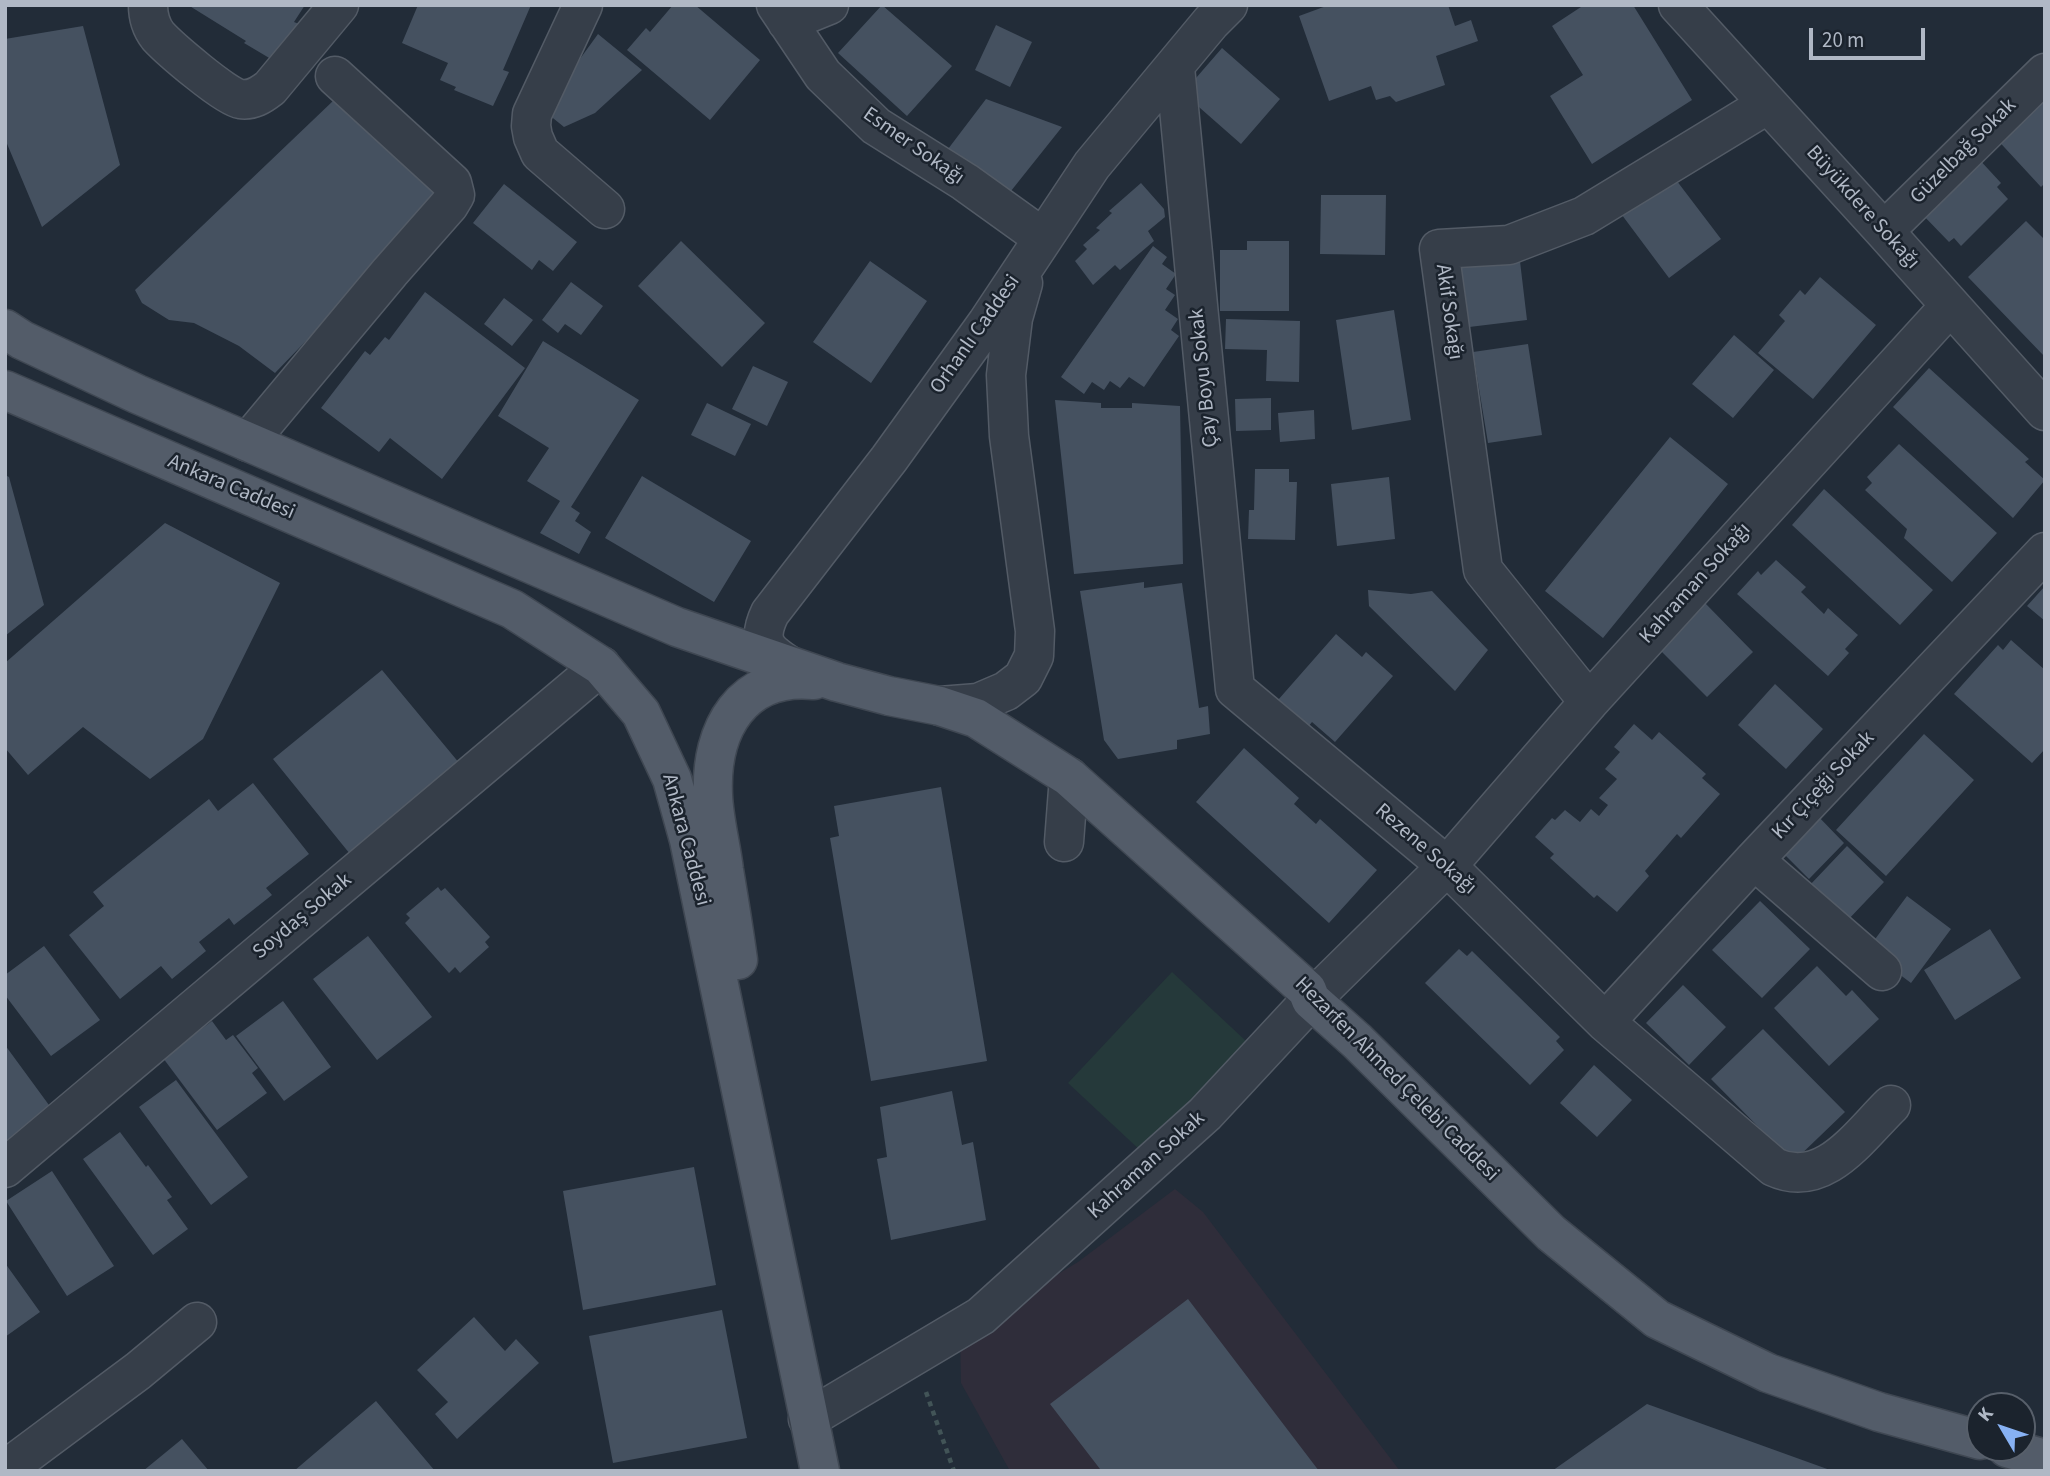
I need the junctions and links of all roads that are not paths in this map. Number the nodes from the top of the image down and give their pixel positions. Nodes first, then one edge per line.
1 (148, 5) edge
2 (339, 5) edge
3 (583, 5) edge
4 (829, 5) edge
5 (1678, 5) edge
6 (1209, 11) edge
7 (781, 13) edge
8 (1175, 67) junction
9 (2045, 72) edge
10 (335, 76) dead end
11 (1768, 104) junction
12 (605, 209) dead end
13 (1884, 231) junction
14 (1038, 245) junction
15 (1950, 306) junction
16 (5, 329) edge
17 (5, 390) edge
18 (2045, 411) edge
19 (248, 442) junction
20 (2045, 552) edge
21 (601, 666) junction
22 (793, 668) junction
23 (837, 682) junction
24 (1235, 689) joint
25 (1589, 702) junction
26 (940, 706) junction
27 (1069, 777) junction
28 (1064, 842) dead end
29 (1754, 860) junction
30 (1447, 866) junction
31 (1882, 971) dead end
32 (1311, 999) junction
33 (1605, 1022) junction
34 (1891, 1105) dead end
35 (5, 1168) edge
36 (197, 1322) dead end
37 (808, 1419) junction
38 (1966, 1436) edge
39 (5, 1471) edge
40 (820, 1471) edge

1 - 2 street
3 - 12 street
4 - 7 street
5 - 11 street, Büyükdere Sokağı
6 - 8 street, Orhanlı Caddesi
7 - 14 street, Esmer Sokağı
8 - 14 street, Orhanlı Caddesi
8 - 24 street, Çay Boyu Sokak
9 - 13 street, Güzelbağ Sokak
10 - 19 street
11 - 13 street, Büyükdere Sokağı
11 - 25 street, Akif Sokağı
13 - 15 street, Büyükdere Sokağı
14 - 22 street, Orhanlı Caddesi
14 - 26 street
15 - 18 street, Büyükdere Sokağı
15 - 25 street, Kahraman Sokağı
16 - 19 main road
17 - 21 main road, Ankara Caddesi
19 - 22 main road
20 - 29 street, Kır Çiçeği Sokak
21 - 35 street, Soydaş Sokak
21 - 37 main road, Ankara Caddesi
22 - 23 main road
23 - 26 main road, Hezarfen Ahmed Çelebi Caddesi
23 - 37 main road
24 - 30 street, Rezene Sokağı
25 - 30 street, Kahraman Sokağı
26 - 27 main road, Hezarfen Ahmed Çelebi Caddesi
27 - 28 street
27 - 32 main road, Hezarfen Ahmed Çelebi Caddesi
29 - 31 street
29 - 33 street, Kır Çiçeği Sokak
30 - 32 street, Kahraman Sokak
30 - 33 street, Rezene Sokağı
32 - 37 street, Kahraman Sokak
32 - 38 main road, Hezarfen Ahmed Çelebi Caddesi
33 - 34 street, Rezene Sokağı
36 - 39 street
37 - 40 main road, Ankara Caddesi

